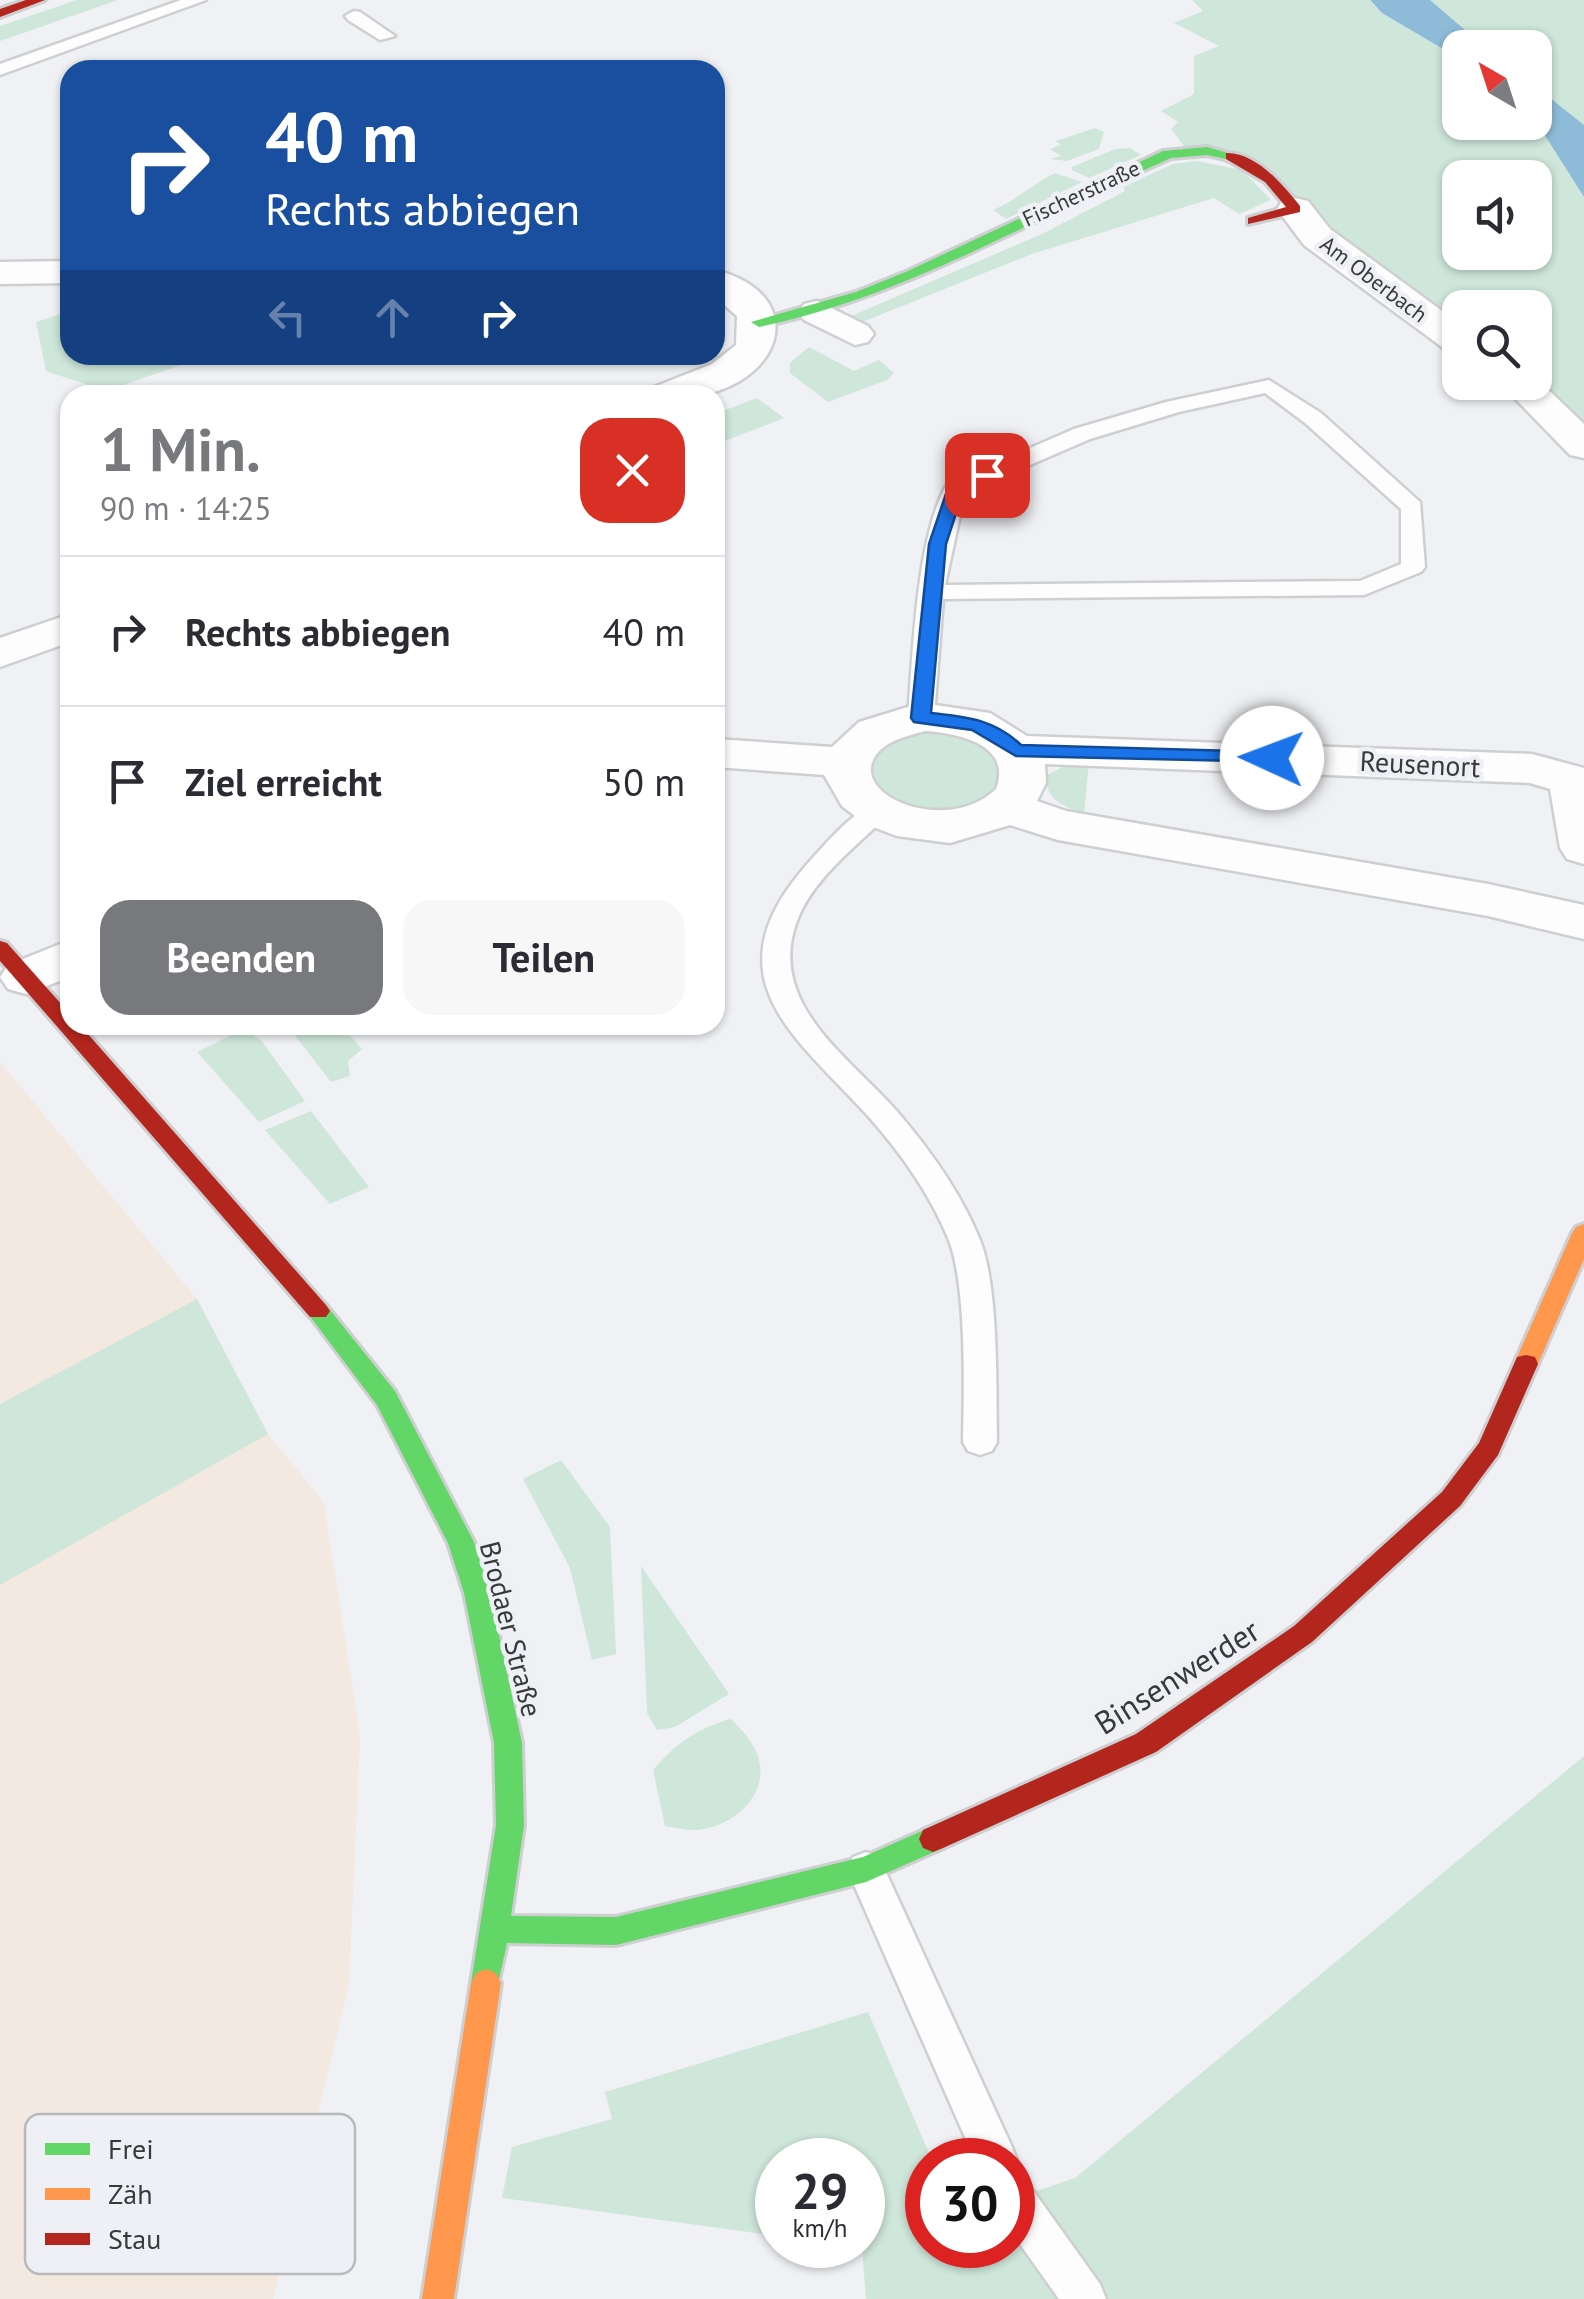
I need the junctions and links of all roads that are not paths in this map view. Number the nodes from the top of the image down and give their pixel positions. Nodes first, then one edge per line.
1 (39, 0) edge
2 (197, 0) edge
3 (0, 13) edge
4 (354, 16) dead end
5 (386, 36) dead end
6 (0, 70) edge
7 (1295, 209) junction
8 (1254, 221) dead end
9 (0, 272) edge
10 (60, 272) edge
11 (725, 287) edge
12 (817, 312) junction
13 (759, 322) junction
14 (1442, 329) edge
15 (855, 334) dead end
16 (691, 385) edge
17 (1537, 400) edge
18 (1584, 446) edge
19 (932, 592) junction
20 (60, 631) edge
21 (0, 654) edge
22 (921, 718) junction
23 (1016, 750) junction
24 (725, 754) edge
25 (846, 762) junction
26 (1578, 778) edge
27 (1006, 807) junction
28 (876, 812) junction
29 (1584, 848) edge
30 (1584, 922) edge
31 (32, 960) edge
32 (60, 994) edge
33 (94, 1035) edge
34 (1584, 1233) edge
35 (980, 1442) dead end
36 (866, 1869) junction
37 (494, 1928) junction
38 (986, 2138) edge
39 (1035, 2228) edge
40 (438, 2299) edge
41 (1085, 2299) edge

1 - 3 street
2 - 6 lane
4 - 5 lane
7 - 8 street
7 - 12 street, Fischerstraße
7 - 14 street, Am Oberbach
9 - 10 street
11 - 13 street
12 - 13 street, Fischerstraße
12 - 15 street
13 - 16 street
17 - 18 street
19 - 19 lane
19 - 22 lane
20 - 21 street
22 - 23 street
22 - 25 street
23 - 26 street, Reusenort
23 - 27 street
24 - 25 street
25 - 28 street
26 - 29 street, Reusenort
27 - 28 street
27 - 30 street
28 - 35 lane
31 - 32 street, Brodaer Straße
33 - 37 street, Brodaer Straße
34 - 36 street, Binsenwerder
36 - 37 street, Binsenwerder
36 - 38 lane
37 - 40 street, Brodaer Straße
39 - 41 lane

